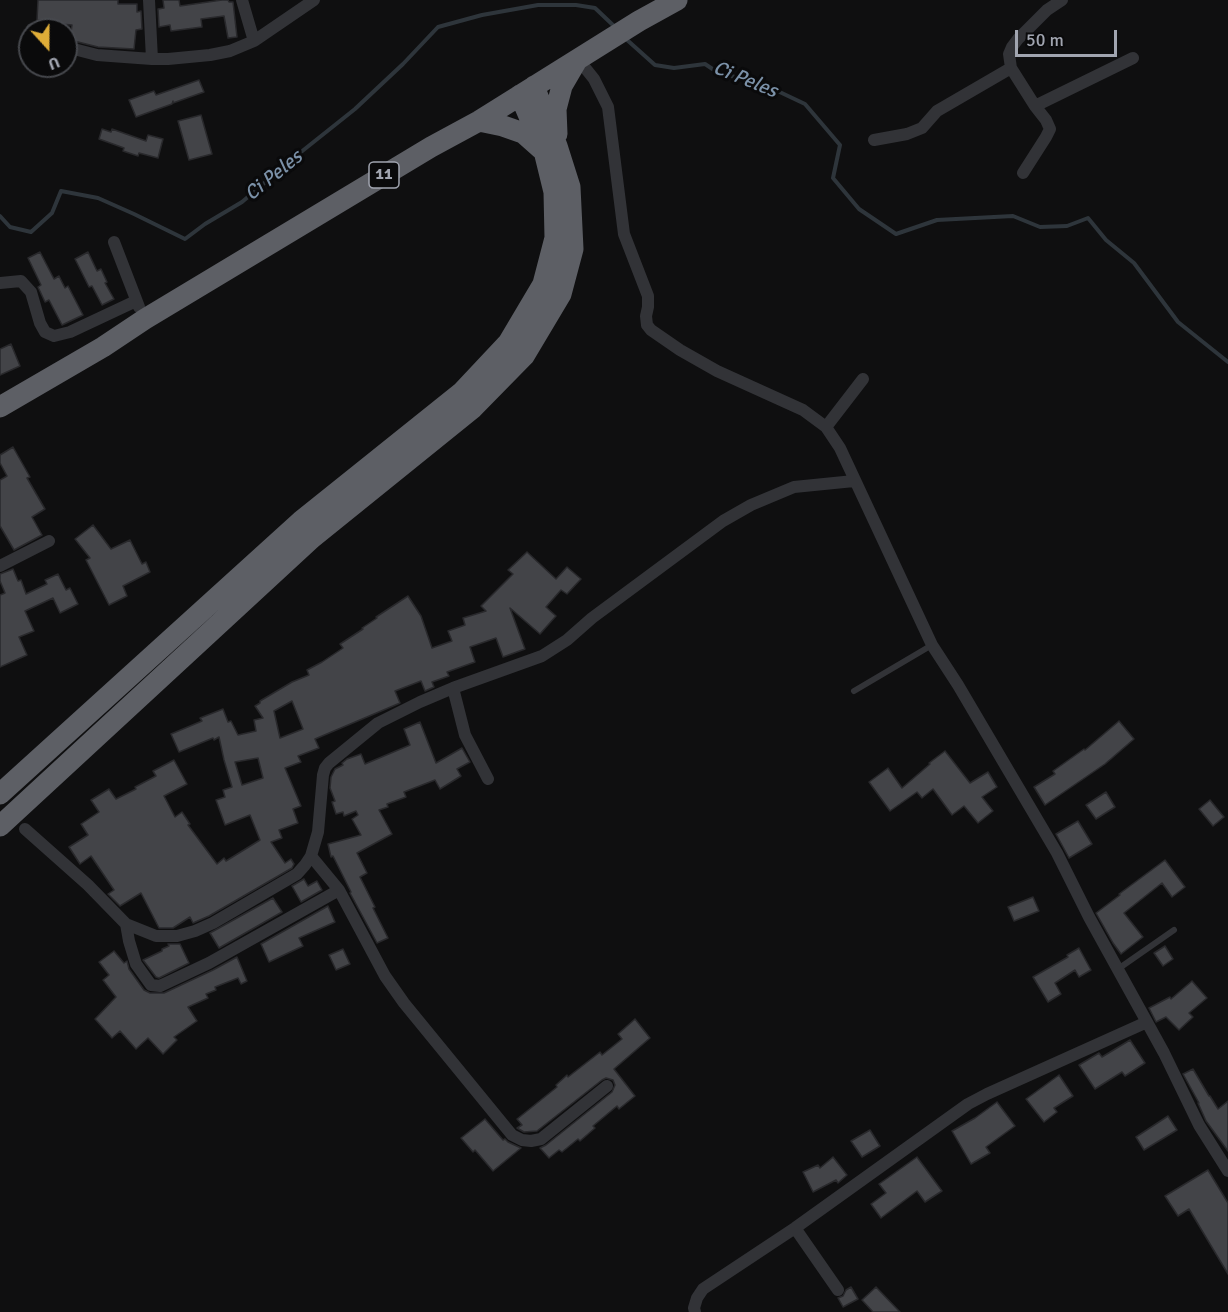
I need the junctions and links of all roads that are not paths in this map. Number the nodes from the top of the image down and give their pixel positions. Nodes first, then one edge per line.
1 (149, 0) edge
2 (242, 0) edge
3 (314, 0) edge
4 (677, 0) edge
5 (1062, 0) edge
6 (254, 41) junction
7 (78, 50) edge
8 (1132, 58) dead end
9 (152, 59) junction
10 (578, 59) junction
11 (1011, 68) junction
12 (527, 91) junction
13 (1035, 106) junction
14 (479, 121) junction
15 (874, 140) dead end
16 (550, 148) junction
17 (1023, 173) dead end
18 (114, 242) dead end
19 (0, 283) edge
20 (140, 310) junction
21 (863, 379) dead end
22 (0, 407) edge
23 (826, 427) junction
24 (854, 481) junction
25 (49, 541) dead end
26 (2, 560) edge
27 (932, 645) junction
28 (453, 688) junction
29 (854, 691) dead end
30 (488, 779) dead end
31 (0, 794) edge
32 (0, 826) edge
33 (25, 829) dead end
34 (311, 856) junction
35 (339, 890) junction
36 (126, 924) junction
37 (1174, 930) dead end
38 (1118, 969) junction
39 (1147, 1022) junction
40 (607, 1086) dead end
41 (1228, 1171) edge
42 (795, 1228) junction
43 (838, 1290) dead end
44 (695, 1312) edge

1 - 9 street
2 - 6 street
3 - 6 street
4 - 10 highway, 11
5 - 11 street
6 - 9 street
7 - 9 street
8 - 13 street
10 - 12 highway, 11
10 - 16 highway
10 - 23 street
11 - 13 street
11 - 15 street
12 - 14 highway, 11
12 - 16 highway
13 - 17 street
14 - 16 highway
14 - 20 highway, 11
16 - 31 highway
16 - 32 highway
18 - 20 street
19 - 20 street
20 - 22 highway, 11
21 - 23 street
23 - 24 street
24 - 27 street
24 - 28 street
25 - 26 street
27 - 29 lane
27 - 38 street
28 - 30 street
28 - 34 street
33 - 36 street
34 - 35 street
34 - 36 street
35 - 36 street
35 - 40 street
37 - 38 lane
38 - 39 street
39 - 41 street
39 - 42 street
42 - 43 street
42 - 44 street

